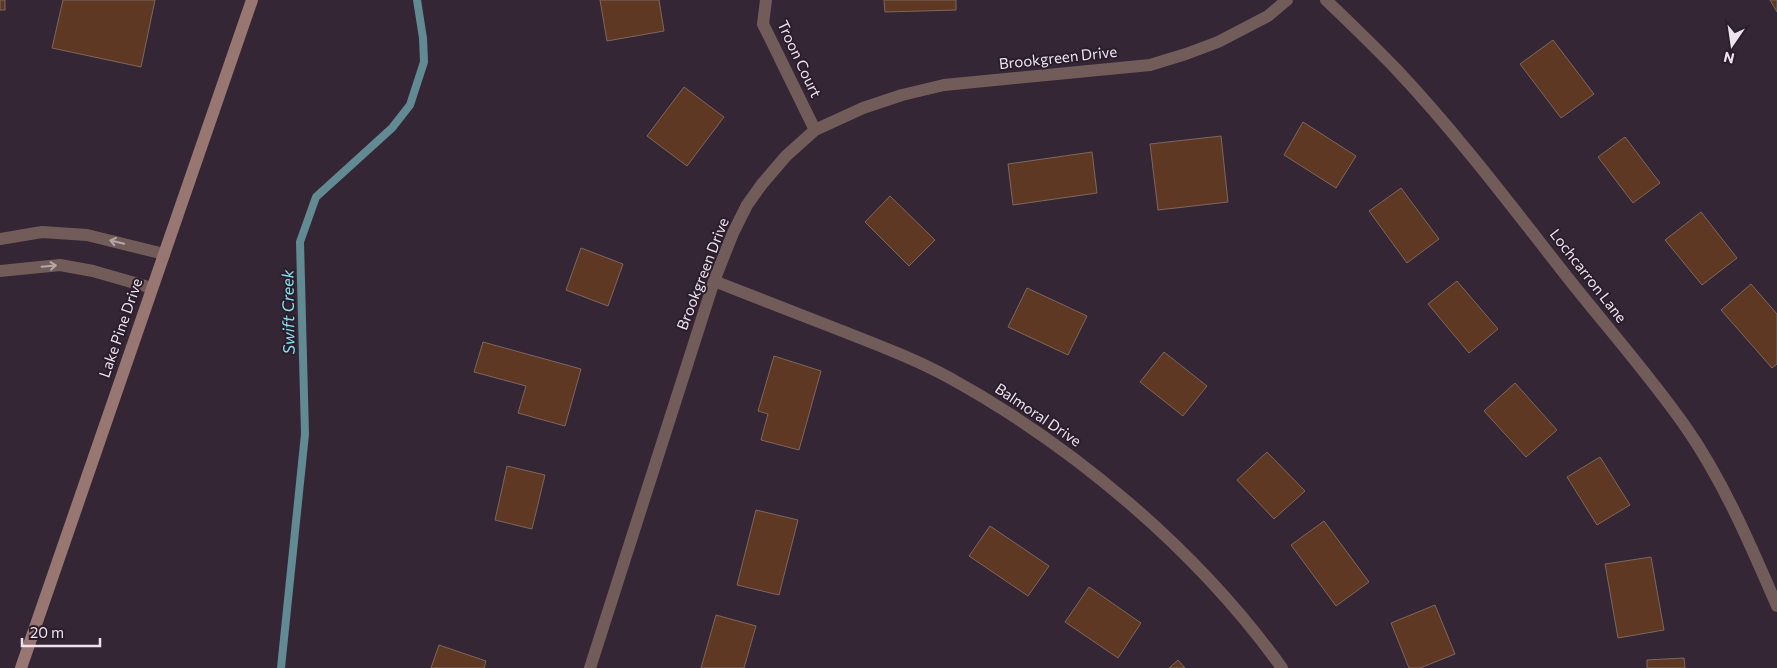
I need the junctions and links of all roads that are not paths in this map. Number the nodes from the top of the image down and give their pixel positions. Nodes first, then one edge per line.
1 (252, 0) edge
2 (766, 0) edge
3 (1287, 0) edge
4 (1326, 0) edge
5 (815, 130) junction
6 (0, 239) edge
7 (164, 254) junction
8 (0, 271) edge
9 (714, 282) junction
10 (152, 288) junction
11 (1777, 606) edge
12 (21, 668) edge
13 (590, 668) edge
14 (1282, 668) edge

1 - 7 street, Lake Pine Drive
2 - 5 street, Troon Court
3 - 5 street, Brookgreen Drive
4 - 11 street, Lochcarron Lane
5 - 9 street, Brookgreen Drive
7 -> 6 street
7 - 10 street, Lake Pine Drive
8 -> 10 street
9 - 13 street, Brookgreen Drive
9 - 14 street, Balmoral Drive
10 - 12 street, Lake Pine Drive

